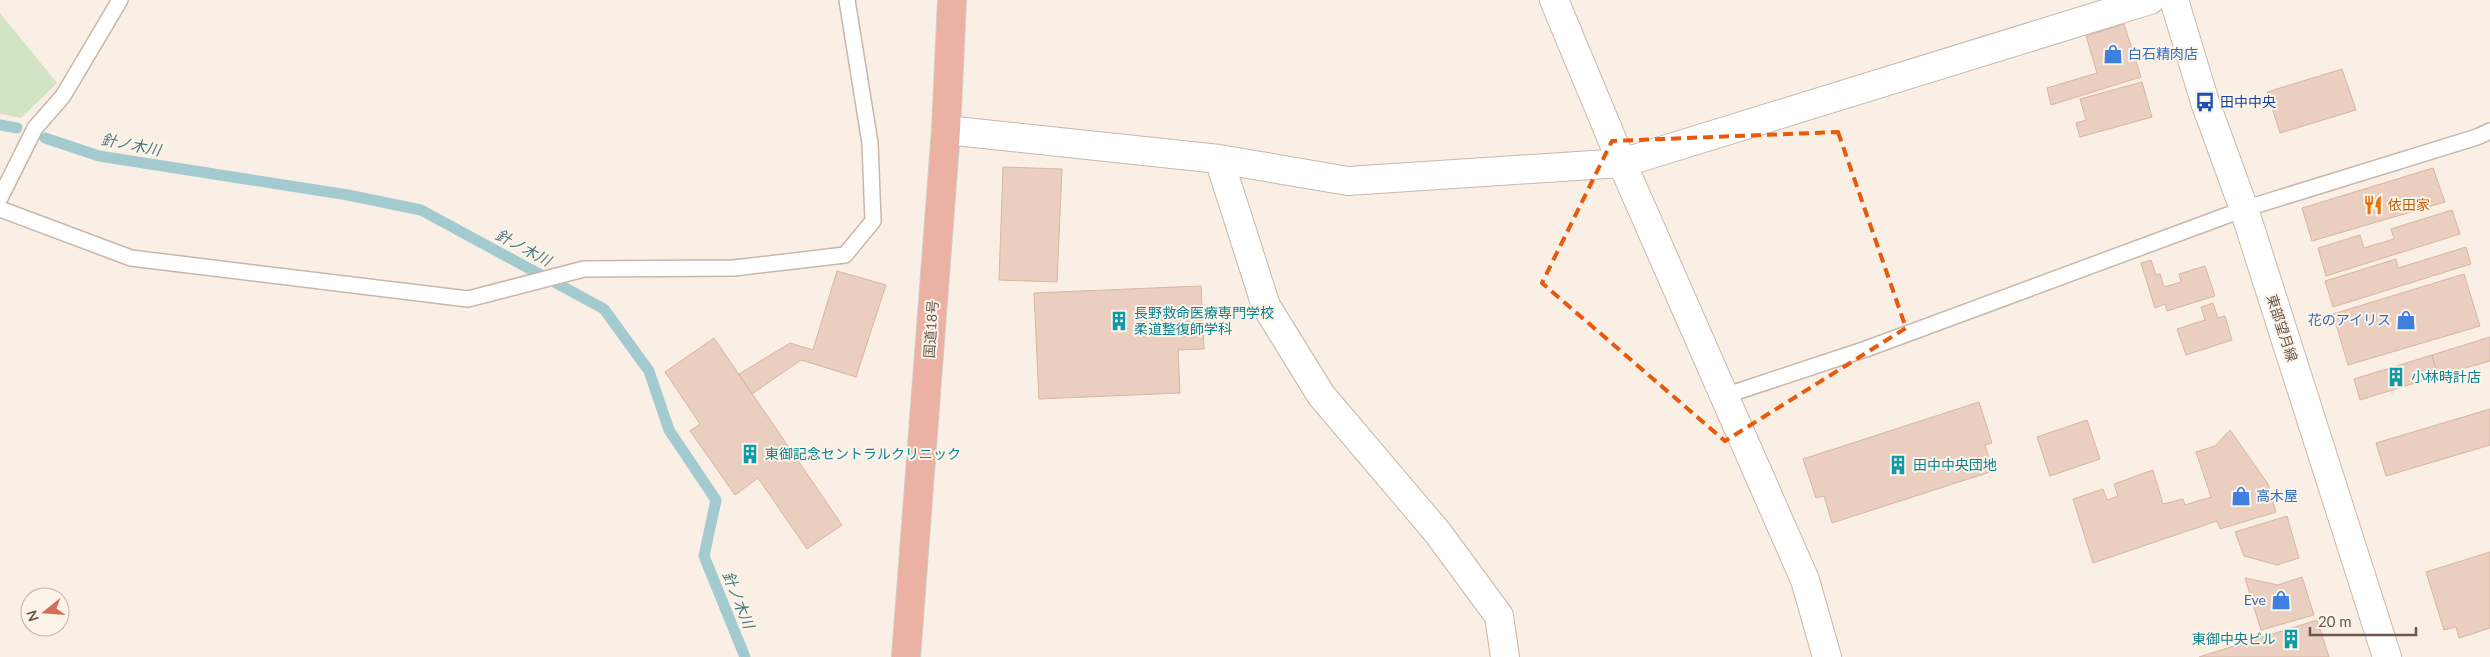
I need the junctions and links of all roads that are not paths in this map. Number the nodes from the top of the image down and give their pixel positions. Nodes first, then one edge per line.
1 (120, 0) edge
2 (847, 0) edge
3 (952, 0) edge
4 (1554, 0) edge
5 (2150, 0) edge
6 (2174, 0) edge
7 (946, 130) junction
8 (2490, 131) edge
9 (1219, 160) junction
10 (1622, 163) junction
11 (0, 198) edge
12 (0, 209) edge
13 (2244, 209) junction
14 (1724, 396) junction
15 (906, 657) edge
16 (1505, 657) edge
17 (1827, 657) edge
18 (2387, 657) edge

1 - 11 lane
2 - 12 lane
3 - 7 highway, 国道18号
4 - 10 street
5 - 10 street
6 - 13 street, 東部望月線
7 - 9 street
7 - 15 highway, 国道18号
8 - 13 lane
9 - 10 street
9 - 16 street
10 - 14 street
13 - 14 lane
13 - 18 street, 東部望月線
14 - 17 street

